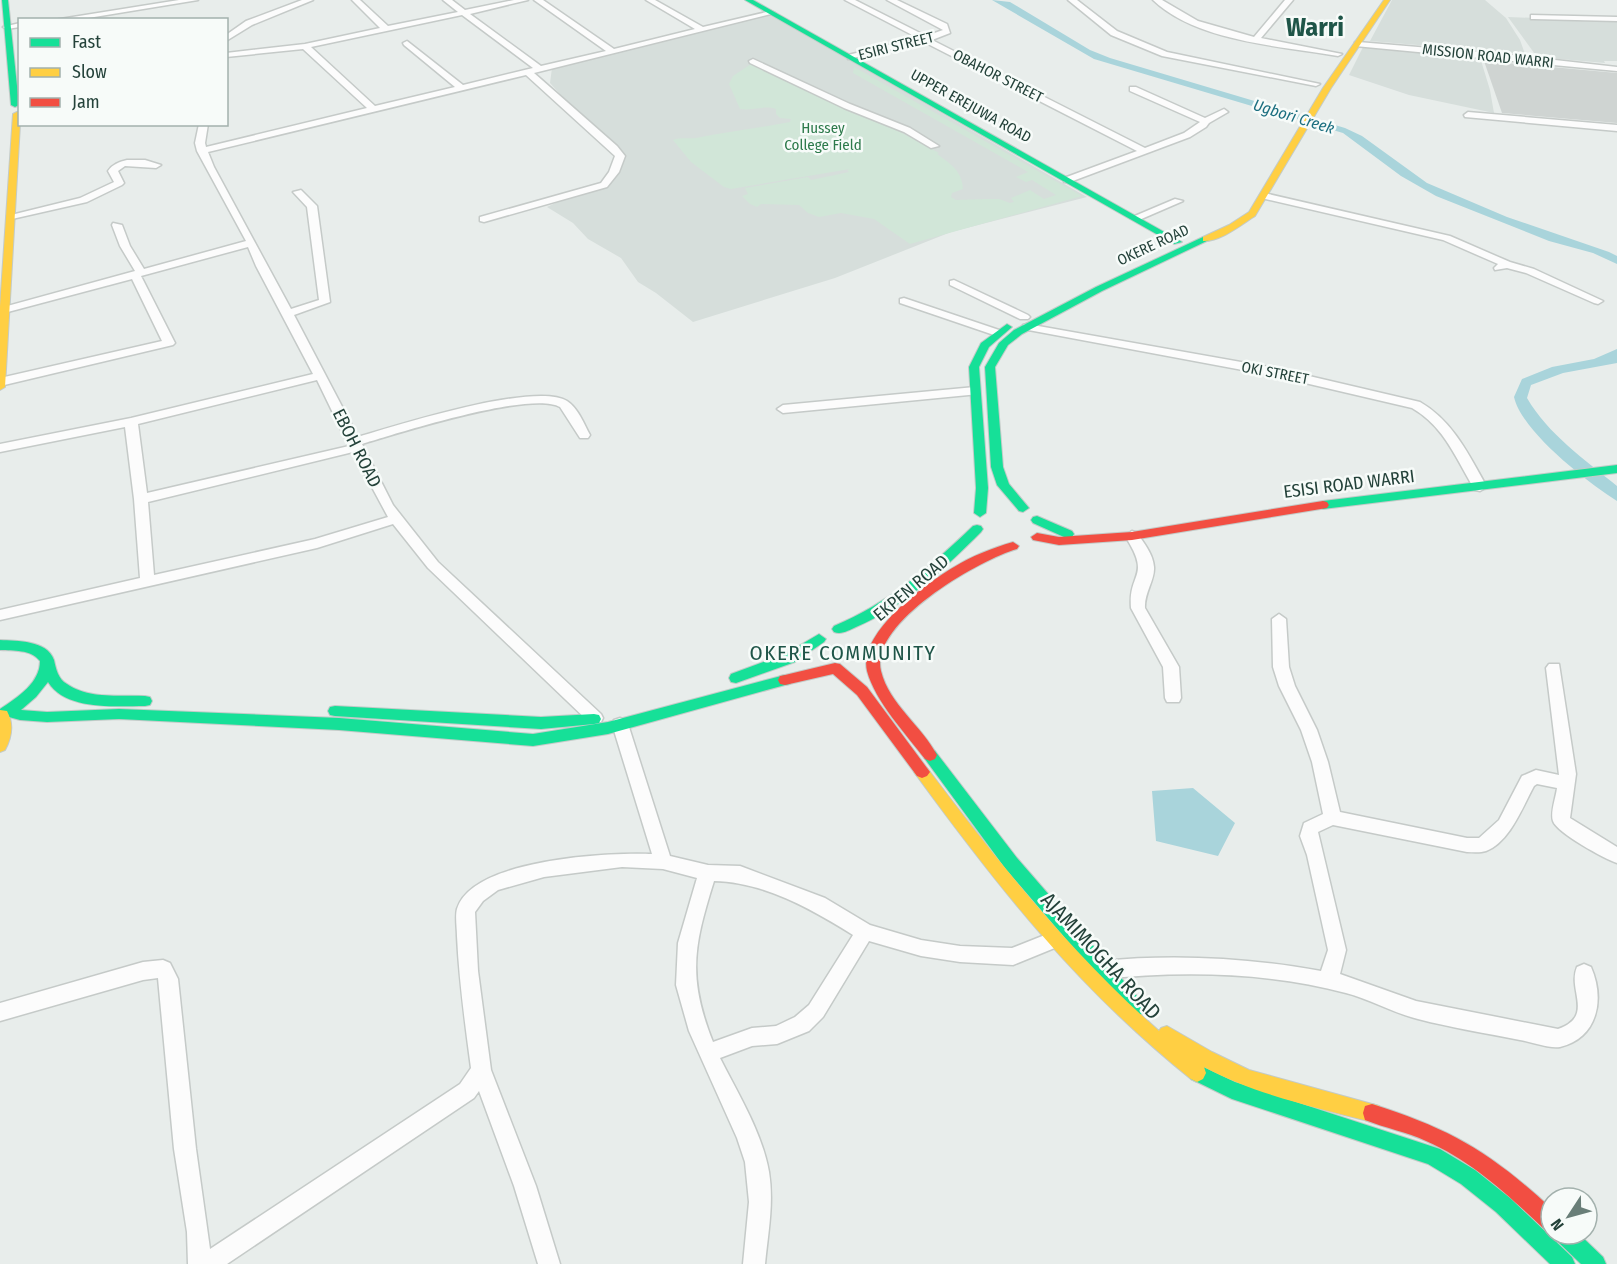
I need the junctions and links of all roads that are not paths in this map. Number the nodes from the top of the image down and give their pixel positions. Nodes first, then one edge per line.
1 (5, 0) edge
2 (194, 0) edge
3 (309, 0) edge
4 (356, 0) edge
5 (447, 0) edge
6 (524, 0) edge
7 (538, 0) edge
8 (650, 0) edge
9 (748, 0) edge
10 (849, 0) edge
11 (891, 0) edge
12 (1072, 0) edge
13 (1157, 0) edge
14 (1289, 0) edge
15 (1374, 0) edge
16 (1387, 0) edge
17 (463, 12) junction
18 (771, 13) junction
19 (91, 14) edge
20 (1534, 17) dead end
21 (68, 18) edge
22 (1617, 19) edge
23 (13, 26) edge
24 (386, 29) junction
25 (702, 30) junction
26 (228, 38) edge
27 (1257, 38) junction
28 (927, 39) junction
29 (407, 43) dead end
30 (1358, 44) junction
31 (305, 46) junction
32 (612, 51) junction
33 (1338, 54) junction
34 (228, 55) edge
35 (851, 57) junction
36 (753, 61) dead end
37 (776, 61) dead end
38 (539, 69) junction
39 (1617, 69) edge
40 (15, 72) edge
41 (528, 72) junction
42 (1316, 84) junction
43 (461, 88) junction
44 (1133, 89) dead end
45 (373, 109) junction
46 (856, 110) junction
47 (13, 111) edge
48 (1224, 112) dead end
49 (1468, 115) dead end
50 (1302, 119) junction
51 (1205, 121) junction
52 (204, 126) edge
53 (1617, 128) edge
54 (934, 146) dead end
55 (202, 151) junction
56 (1146, 152) junction
57 (156, 165) dead end
58 (1067, 180) junction
59 (298, 192) dead end
60 (1264, 196) junction
61 (1178, 201) dead end
62 (12, 216) junction
63 (1135, 218) junction
64 (484, 219) dead end
65 (117, 225) dead end
66 (1177, 242) junction
67 (252, 243) junction
68 (138, 274) junction
69 (954, 283) dead end
70 (904, 301) dead end
71 (1598, 301) dead end
72 (4, 310) junction
73 (288, 313) junction
74 (1026, 322) junction
75 (998, 333) junction
76 (320, 376) junction
77 (0, 382) edge
78 (0, 387) edge
79 (975, 392) junction
80 (783, 409) dead end
81 (131, 422) junction
82 (584, 435) dead end
83 (354, 445) junction
84 (0, 448) edge
85 (1617, 469) edge
86 (1480, 487) junction
87 (141, 499) junction
88 (1023, 508) junction
89 (980, 513) junction
90 (396, 519) junction
91 (1037, 519) junction
92 (977, 529) junction
93 (1132, 536) junction
94 (1037, 537) junction
95 (1086, 539) junction
96 (1013, 546) junction
97 (147, 582) junction
98 (0, 615) edge
99 (1279, 619) dead end
100 (838, 629) junction
101 (819, 639) junction
102 (3, 641) edge
103 (873, 652) junction
104 (48, 666) junction
105 (835, 668) junction
106 (1554, 668) dead end
107 (721, 682) dead end
108 (698, 689) dead end
109 (1173, 698) dead end
110 (4, 714) edge
111 (596, 718) junction
112 (620, 724) junction
113 (0, 746) edge
114 (1566, 783) junction
115 (1333, 818) junction
116 (1617, 856) edge
117 (663, 861) junction
118 (708, 873) junction
119 (866, 932) junction
120 (1054, 939) junction
121 (1102, 970) junction
122 (1584, 973) dead end
123 (1328, 981) junction
124 (0, 1012) edge
125 (708, 1053) junction
126 (481, 1070) junction
127 (1539, 1211) edge
128 (1577, 1246) edge
129 (200, 1264) edge
130 (207, 1264) edge
131 (549, 1264) edge
132 (753, 1264) edge
133 (1565, 1264) edge
134 (1596, 1264) edge

1 - 23 main road
2 - 19 street
3 - 26 street
4 - 24 street
5 - 17 street
6 - 17 street
7 - 32 street
8 - 25 street
9 - 18 main road, UPPER EREJUWA ROAD
10 - 28 street, OBAHOR STREET
11 - 28 street, ESIRI STREET
12 - 42 street
13 - 27 street
14 - 27 street
15 - 33 main road, OKERE ROAD
16 - 30 main road, OKERE ROAD
17 - 24 street
17 - 38 street
18 - 25 street
18 - 35 main road, UPPER EREJUWA ROAD
19 - 21 street
20 - 22 street
23 - 40 main road
24 - 31 street
25 - 32 street
27 - 33 street
28 - 35 street, ESIRI STREET
28 - 56 street, OBAHOR STREET
29 - 43 street
30 - 39 street, MISSION ROAD WARRI
30 - 50 main road, OKERE ROAD
31 - 34 street
31 - 45 street
32 - 38 street
33 - 42 main road, OKERE ROAD
35 - 58 main road, UPPER EREJUWA ROAD
36 - 46 street
37 - 46 street
38 - 41 street
40 - 47 main road
41 - 43 street
41 - 64 street
42 - 50 main road, OKERE ROAD
43 - 45 street
44 - 51 street
45 - 55 street
46 - 54 street
47 - 62 main road
48 - 51 street
49 - 53 street
50 - 60 main road, OKERE ROAD
50 - 66 main road, OKERE ROAD
51 - 56 street
52 - 55 street
55 - 67 street, EBOH ROAD
56 - 58 street
57 - 62 street
58 - 63 main road, UPPER EREJUWA ROAD
59 - 73 street
60 - 71 street
60 - 74 main road, OKERE ROAD
61 - 63 street
62 - 72 main road
63 - 66 main road, UPPER EREJUWA ROAD
65 - 68 street
66 - 74 main road, OKERE ROAD
67 - 68 street
67 - 73 street, EBOH ROAD
68 - 72 street
68 - 77 street
69 - 74 street, OKI STREET
70 - 75 street
72 - 77 main road
73 - 76 street, EBOH ROAD
74 - 75 main road, OKERE ROAD
74 - 86 street, OKI STREET
74 - 88 main road, OKERE ROAD
75 - 79 main road, OKERE ROAD
76 - 81 street
76 - 83 street, EBOH ROAD
77 - 78 main road
79 - 80 street
79 - 89 main road, OKERE ROAD
81 - 84 street
81 - 87 street
82 - 83 street
83 - 87 street
83 - 90 street, EBOH ROAD
85 - 86 main road, ESISI ROAD WARRI
86 - 93 main road, ESISI ROAD WARRI
87 - 97 street
88 - 89 main road
88 - 91 main road
89 - 92 main road
90 - 97 street
90 - 111 street, EBOH ROAD
91 - 94 main road
91 - 95 main road
92 - 96 main road
92 - 100 main road, EKPEN ROAD
93 - 95 main road, ESISI ROAD WARRI
93 - 109 street
94 - 95 main road, ESISI ROAD WARRI
94 - 96 main road
96 - 103 main road, EKPEN ROAD
97 - 98 street
99 - 115 street
100 - 101 main road
100 - 103 main road
101 - 105 main road
101 - 107 main road
102 - 104 main road
103 - 105 main road
103 - 121 main road, AJAMIMOGHA ROAD
104 - 110 main road
104 - 111 main road
105 - 112 main road
105 - 120 main road, AJAMIMOGHA ROAD
106 - 114 street
108 - 111 main road
110 - 112 main road
110 - 113 main road
112 - 117 street
114 - 115 street
114 - 116 street
115 - 123 street
117 - 118 street
117 - 126 street
118 - 119 street
118 - 125 street
119 - 120 street
119 - 125 street
120 - 133 main road, AJAMIMOGHA ROAD
121 - 123 street
121 - 127 main road, AJAMIMOGHA ROAD
122 - 123 street
124 - 129 street
125 - 132 street
126 - 130 street
126 - 131 street
128 - 134 main road

